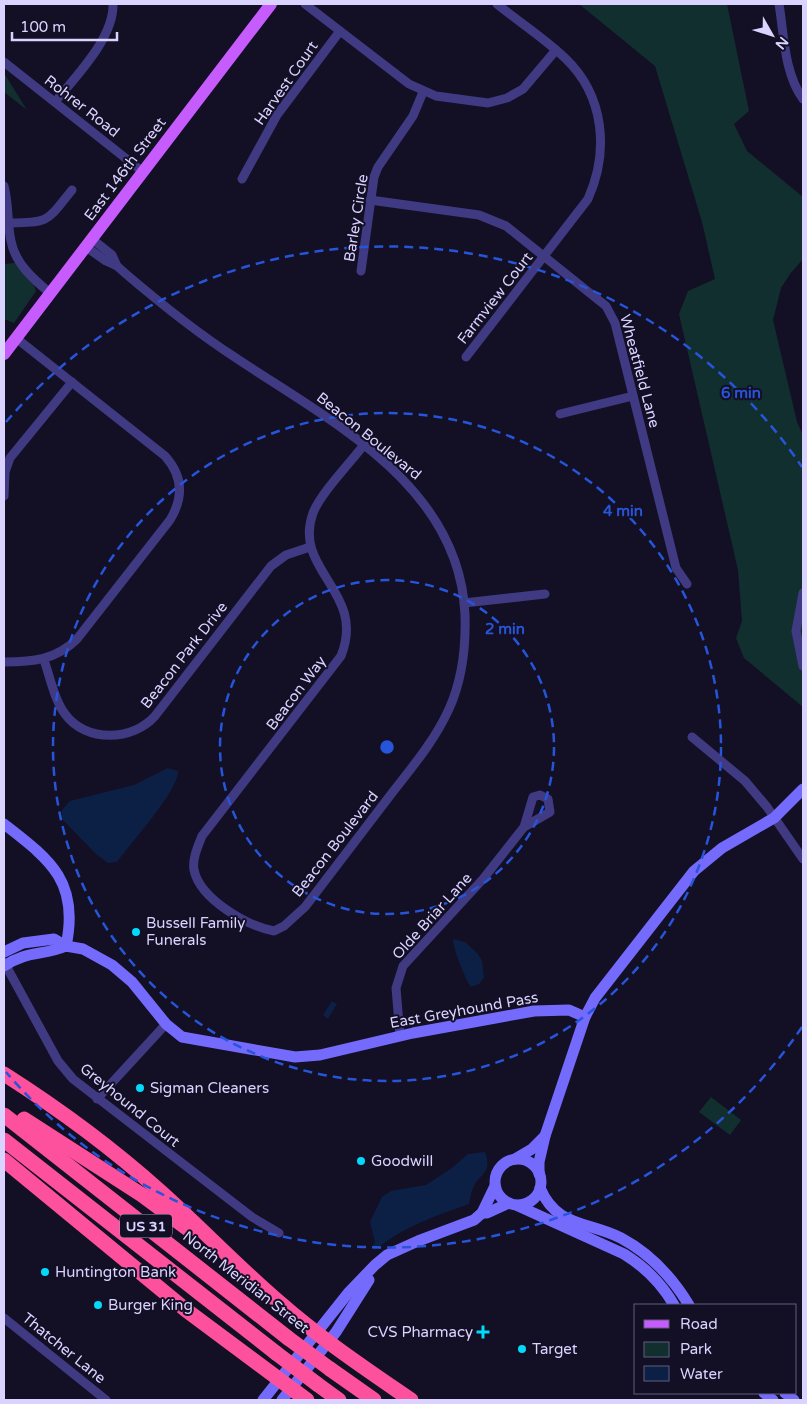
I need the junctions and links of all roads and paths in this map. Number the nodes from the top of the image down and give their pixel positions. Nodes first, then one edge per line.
1 (113, 4) edge
2 (271, 4) edge
3 (305, 4) edge
4 (497, 4) edge
5 (779, 4) edge
6 (340, 30) junction
7 (556, 50) junction
8 (4, 62) edge
9 (423, 92) junction
10 (803, 99) edge
11 (55, 102) junction
12 (143, 172) junction
13 (242, 179) dead end
14 (4, 186) edge
15 (72, 190) dead end
16 (370, 200) junction
17 (9, 223) junction
18 (89, 243) junction
19 (546, 256) junction
20 (361, 271) dead end
21 (50, 292) junction
22 (16, 338) junction
23 (4, 354) edge
24 (466, 357) dead end
25 (72, 382) junction
26 (633, 396) junction
27 (560, 414) dead end
28 (363, 446) junction
29 (4, 496) edge
30 (310, 547) junction
31 (687, 584) dead end
32 (803, 593) edge
33 (545, 594) dead end
34 (464, 603) junction
35 (44, 660) junction
36 (4, 662) edge
37 (803, 666) edge
38 (692, 738) dead end
39 (803, 789) edge
40 (774, 818) junction
41 (4, 824) edge
42 (524, 827) dead end
43 (803, 859) edge
44 (259, 927) joint
45 (66, 946) junction
46 (4, 952) edge
47 (4, 964) edge
48 (585, 1017) junction
49 (166, 1024) junction
50 (400, 1036) junction
51 (4, 1073) edge
52 (97, 1099) junction
53 (4, 1105) edge
54 (4, 1115) edge
55 (545, 1136) junction
56 (4, 1140) edge
57 (515, 1159) junction
58 (4, 1160) edge
59 (4, 1168) edge
60 (539, 1174) junction
61 (495, 1186) junction
62 (540, 1188) junction
63 (513, 1204) junction
64 (61, 1208) junction
65 (482, 1213) junction
66 (278, 1233) dead end
67 (260, 1286) junction
68 (673, 1304) edge
69 (688, 1304) edge
70 (4, 1318) edge
71 (323, 1338) junction
72 (278, 1380) junction
73 (286, 1395) edge
74 (106, 1400) edge
75 (263, 1400) edge
76 (306, 1400) edge
77 (339, 1400) edge
78 (374, 1400) edge
79 (411, 1400) edge

1 - 11 street
2 - 12 main road, East 146th Street
3 - 6 street
4 - 7 street, Farmview Court
5 - 10 street
6 - 9 street
6 - 13 street, Harvest Court
7 - 9 street
7 - 19 street, Farmview Court
8 - 11 street, Rohrer Road
9 - 16 street, Barley Circle
11 - 12 street, Rohrer Road
12 - 18 main road, East 146th Street
14 - 17 street
15 - 17 street
16 - 19 street, Wheatfield Lane
16 - 20 street, Barley Circle
17 - 21 street
18 - 21 main road, East 146th Street
18 - 28 street, Beacon Boulevard
19 - 24 street, Farmview Court
19 - 26 street, Wheatfield Lane
21 - 22 main road, East 146th Street
22 - 23 main road, East 146th Street
22 - 25 street
25 - 29 street
25 - 35 street
26 - 27 street
26 - 31 street, Wheatfield Lane
28 - 30 street, Beacon Way
28 - 34 street, Beacon Boulevard
30 - 35 street, Beacon Park Drive
30 - 44 street, Beacon Way
32 - 37 street
33 - 34 street
34 - 44 street, Beacon Boulevard
35 - 36 street
38 - 40 street
39 - 40 street
40 - 43 street
40 - 48 street
41 - 45 street
42 - 50 street, Olde Briar Lane
45 - 46 street, East Greyhound Pass
45 - 47 street
45 - 49 street, East Greyhound Pass
47 - 52 street, Greyhound Court
48 - 50 street, East Greyhound Pass
48 - 55 street
49 - 50 street, East Greyhound Pass
49 - 52 street
51 - 67 highway
52 - 66 street, Greyhound Court
53 - 67 highway
54 - 78 highway, North Meridian Street / US 31, bridge
55 - 57 street
55 - 60 street
56 - 77 highway, US 31, bridge
57 - 60 street
57 - 61 street
58 - 64 highway
59 - 64 highway
60 - 62 street
61 - 63 street
61 - 65 street
62 - 63 street
62 - 69 street
63 - 65 street
63 - 68 street
64 - 72 highway
65 - 71 street
67 - 71 highway
70 - 74 street, Thatcher Lane
71 - 72 street
71 - 73 street
71 - 79 highway
72 - 73 highway
72 - 75 street
73 - 76 highway

